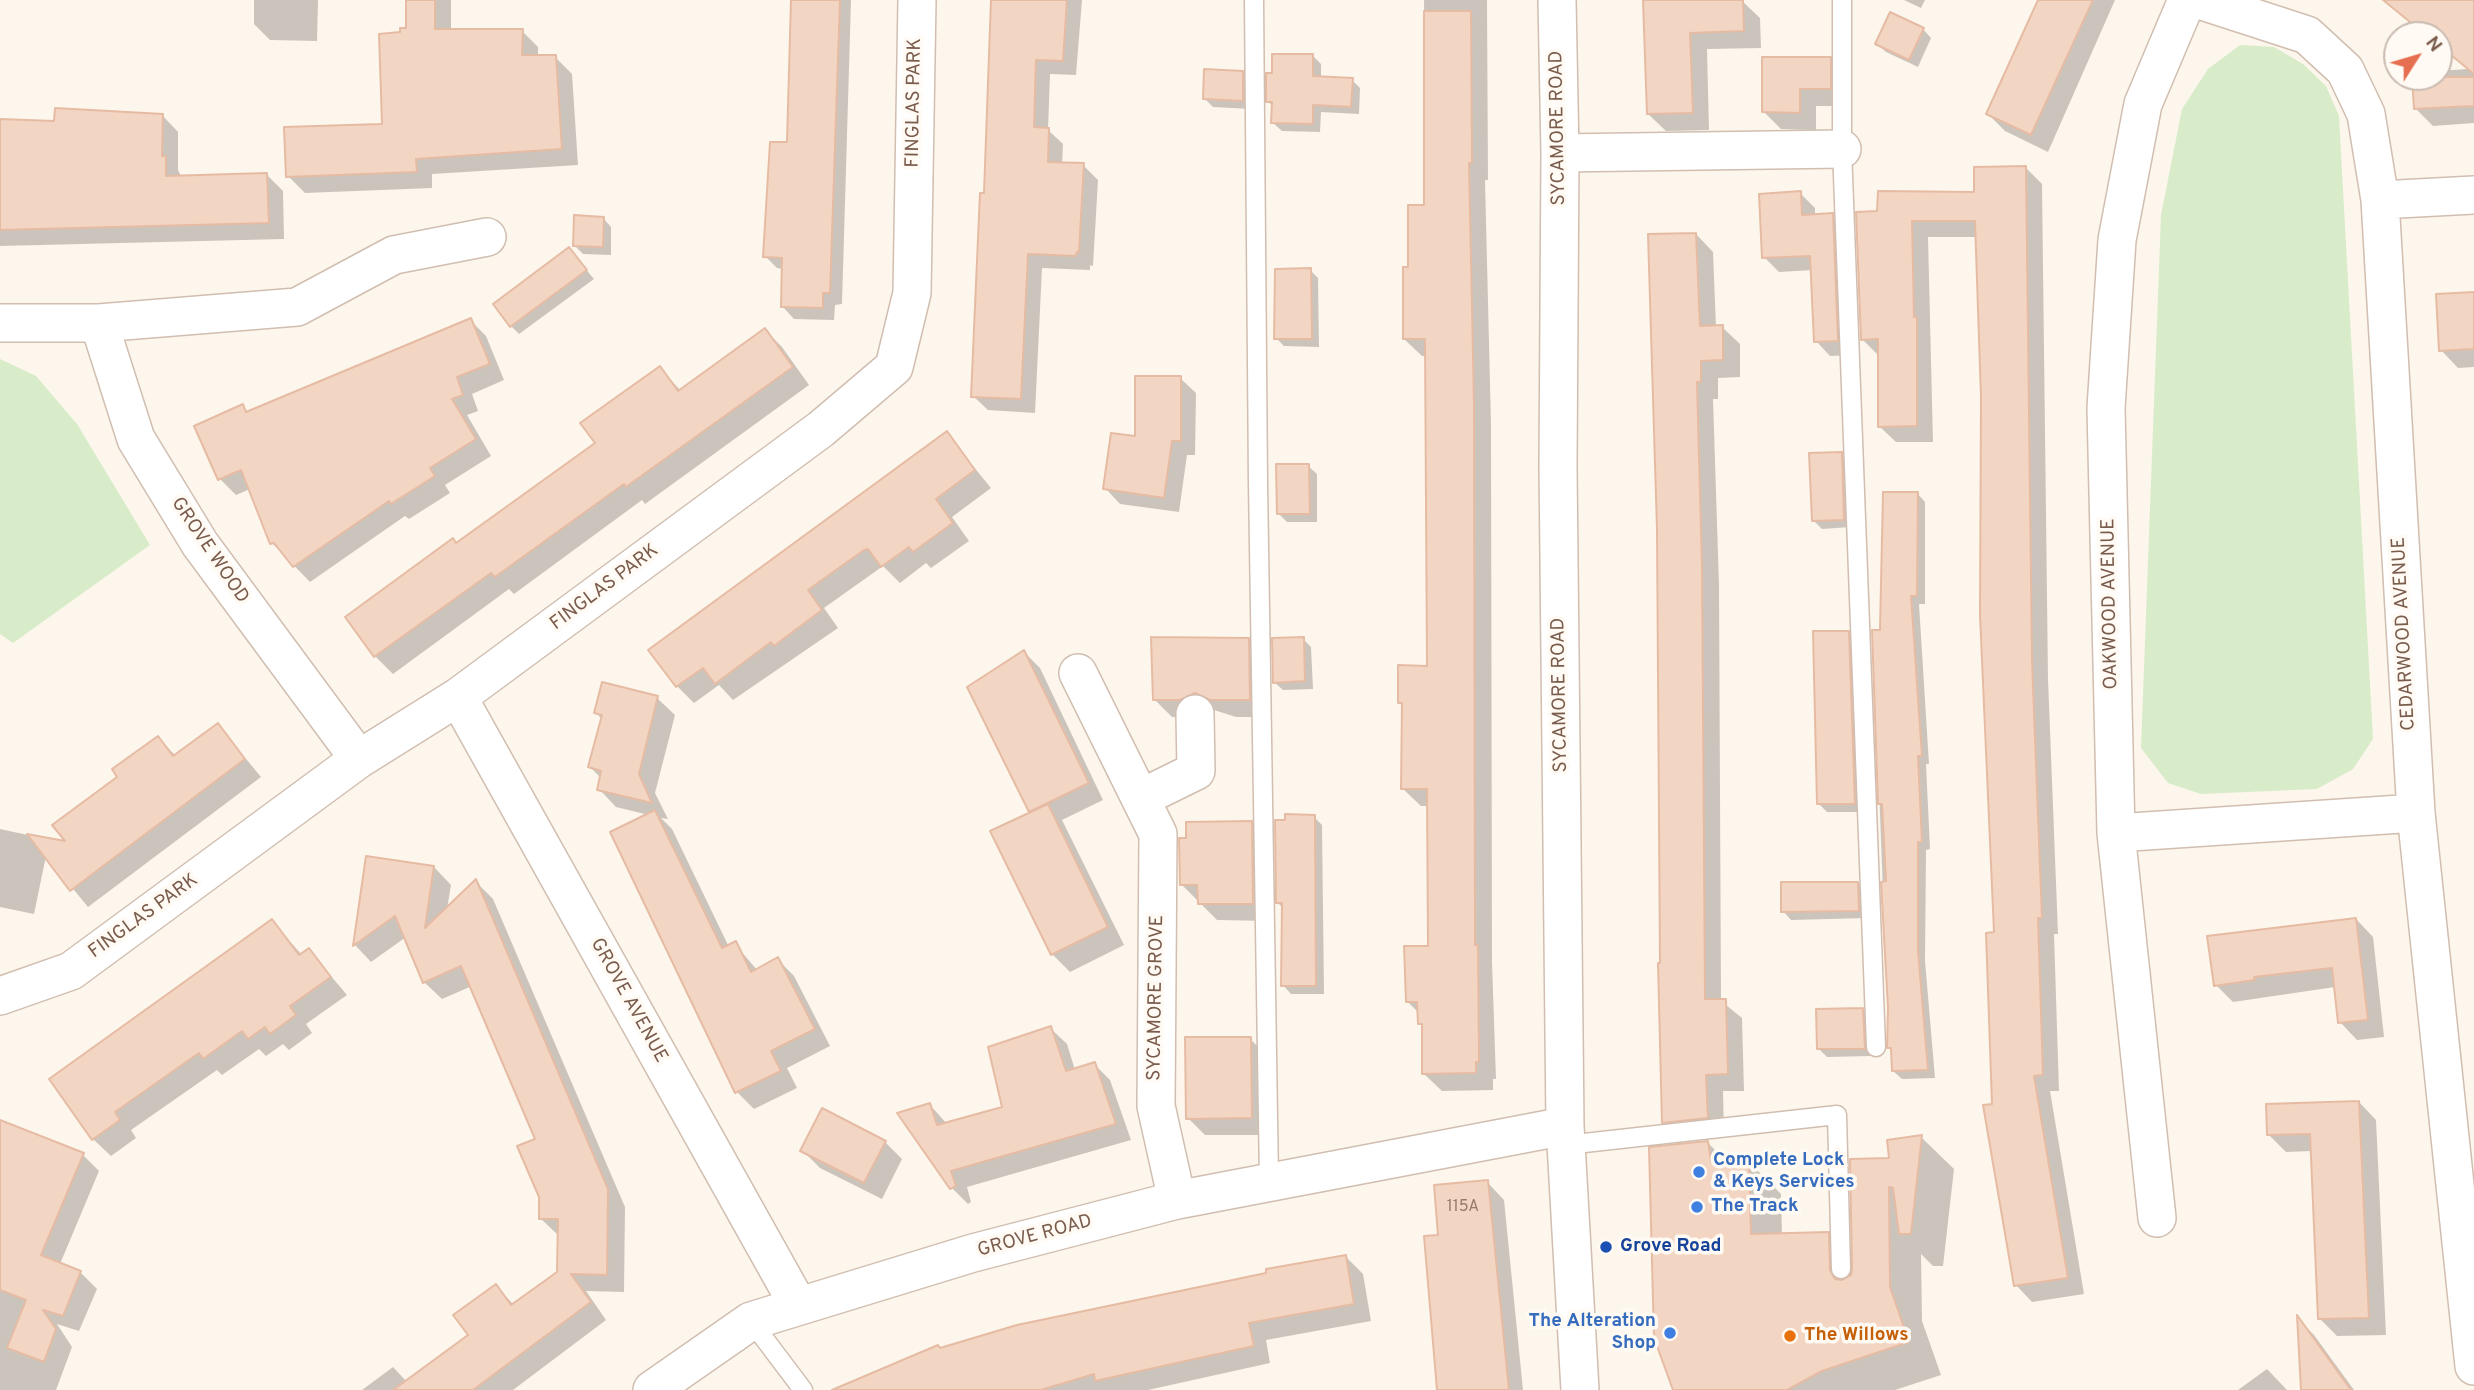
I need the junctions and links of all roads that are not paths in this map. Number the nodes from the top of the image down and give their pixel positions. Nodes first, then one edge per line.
1 (917, 0) edge
2 (1254, 0) edge
3 (1556, 0) edge
4 (1842, 0) edge
5 (2187, 0) edge
6 (2199, 0) edge
7 (1842, 149) junction
8 (1560, 153) junction
9 (2474, 195) edge
10 (2380, 200) junction
11 (487, 237) dead end
12 (0, 323) edge
13 (99, 323) junction
14 (1078, 673) dead end
15 (458, 697) junction
16 (1195, 714) dead end
17 (359, 759) junction
18 (1141, 798) junction
19 (2416, 813) junction
20 (2116, 833) junction
21 (0, 996) edge
22 (1876, 1046) dead end
23 (1566, 1136) junction
24 (1269, 1180) junction
25 (1177, 1200) junction
26 (2157, 1218) dead end
27 (1841, 1269) dead end
28 (798, 1306) junction
29 (751, 1321) junction
30 (2474, 1366) edge
31 (652, 1390) edge
32 (803, 1390) edge
33 (1580, 1390) edge

1 - 15 street, FINGLAS PARK
2 - 24 lane
3 - 8 street, SYCAMORE ROAD
4 - 7 lane
5 - 20 street, OAKWOOD AVENUE
6 - 10 street, CEDARWOOD AVENUE
7 - 8 street
7 - 22 lane
8 - 23 street, SYCAMORE ROAD
9 - 10 street
10 - 19 street, CEDARWOOD AVENUE
11 - 13 street
12 - 13 street
13 - 17 street, GROVE WOOD
14 - 18 street, SYCAMORE GROVE
15 - 17 street, FINGLAS PARK
15 - 28 street, GROVE AVENUE
16 - 18 street
17 - 21 street, FINGLAS PARK
18 - 25 street, SYCAMORE GROVE
19 - 20 street
19 - 30 street, CEDARWOOD AVENUE
20 - 26 street, OAKWOOD AVENUE
23 - 24 street, GROVE ROAD
23 - 27 lane
23 - 33 street, SYCAMORE ROAD
24 - 25 street, GROVE ROAD
25 - 28 street, GROVE ROAD
28 - 29 street, GROVE ROAD
29 - 31 street, GROVE ROAD
29 - 32 lane

